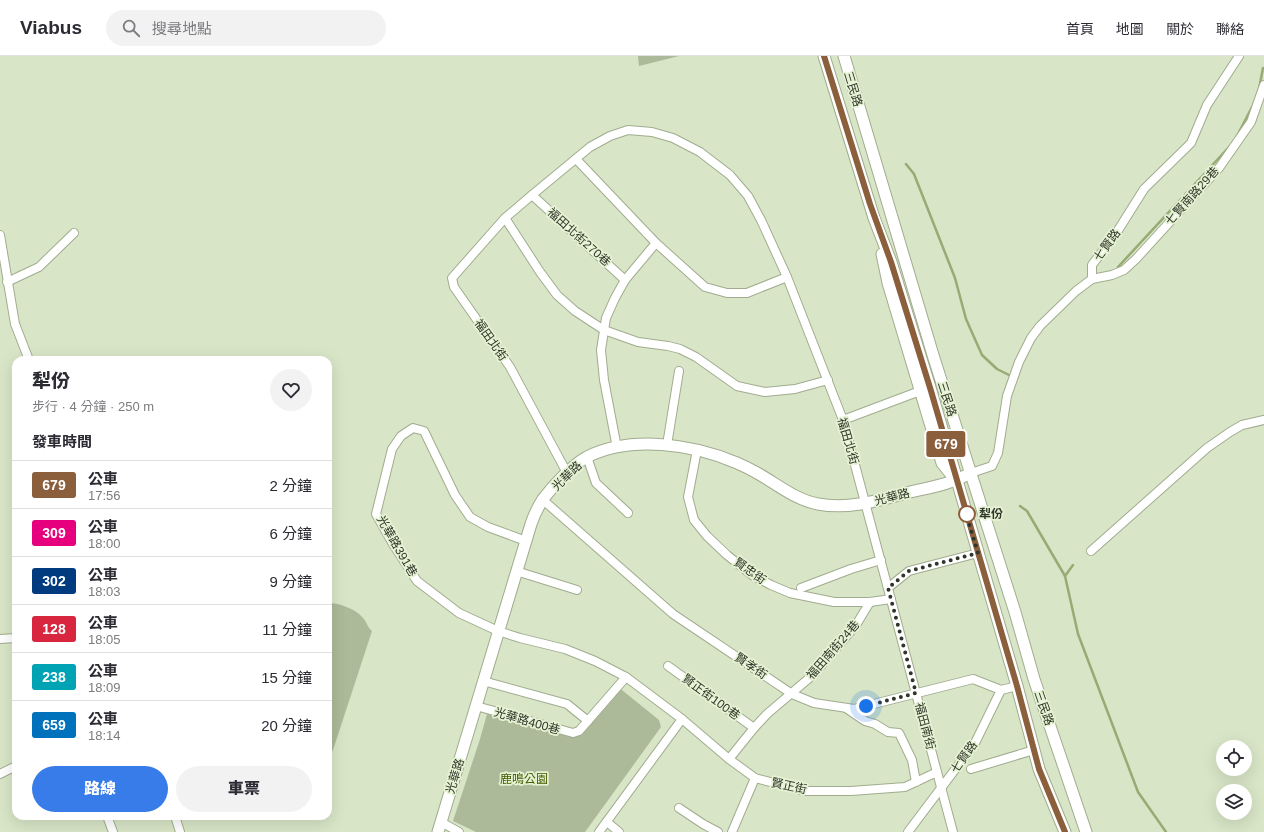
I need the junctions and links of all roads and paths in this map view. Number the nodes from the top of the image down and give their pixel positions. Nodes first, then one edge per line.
1 (824, 56) edge
2 (844, 56) edge
3 (1239, 56) edge
4 (1264, 85) edge
5 (856, 99) junction
6 (839, 106) junction
7 (576, 159) junction
8 (532, 194) junction
9 (505, 218) junction
10 (874, 218) junction
11 (74, 233) dead end
12 (0, 235) edge
13 (656, 243) junction
14 (787, 277) junction
15 (1092, 279) junction
16 (625, 280) junction
17 (7, 282) junction
18 (604, 330) junction
19 (28, 356) edge
20 (679, 371) dead end
21 (828, 380) junction
22 (920, 391) junction
23 (843, 420) junction
24 (1264, 420) edge
25 (668, 445) junction
26 (616, 448) junction
27 (697, 450) junction
28 (587, 457) junction
29 (568, 473) junction
30 (971, 474) junction
31 (956, 481) junction
32 (543, 500) junction
33 (866, 503) junction
34 (628, 513) dead end
35 (526, 542) junction
36 (1092, 551) dead end
37 (978, 553) junction
38 (881, 560) junction
39 (516, 571) junction
40 (801, 588) dead end
41 (888, 588) junction
42 (578, 590) dead end
43 (891, 599) junction
44 (870, 602) junction
45 (498, 631) junction
46 (12, 638) edge
47 (0, 639) edge
48 (668, 666) dead end
49 (626, 677) junction
50 (1034, 679) junction
51 (483, 681) junction
52 (1017, 686) junction
53 (1001, 690) junction
54 (916, 693) junction
55 (792, 694) junction
56 (476, 706) junction
57 (846, 708) junction
58 (682, 719) junction
59 (588, 721) junction
60 (754, 728) junction
61 (1034, 750) junction
62 (729, 758) junction
63 (12, 768) edge
64 (971, 769) dead end
65 (938, 772) junction
66 (0, 774) edge
67 (755, 778) junction
68 (916, 782) junction
69 (942, 788) junction
70 (679, 808) dead end
71 (108, 820) edge
72 (176, 820) edge
73 (607, 822) junction
74 (439, 827) edge
75 (113, 832) edge
76 (180, 832) edge
77 (459, 832) edge
78 (599, 832) edge
79 (619, 832) edge
80 (718, 832) edge
81 (732, 832) edge
82 (908, 832) edge
83 (953, 832) edge
84 (1065, 832) edge
85 (1086, 832) edge

1 - 6 street, 三民路
2 - 5 street, 三民路
3 - 15 street, 七賢路
4 - 15 street, 七賢南路29巷
5 - 6 street
5 - 30 street, 三民路
6 - 10 street, 三民路
7 - 8 street, 福田北街
7 - 13 street
7 - 14 street, 福田北街
8 - 9 street, 福田北街
8 - 16 street, 福田北街270巷
9 - 18 street
9 - 29 street, 福田北街
10 - 22 street, 三民路
10 - 31 street, 三民路
11 - 17 street
12 - 17 street
13 - 14 street
13 - 16 street
14 - 21 street, 福田北街
15 - 30 street
16 - 18 street
17 - 19 street
18 - 21 street
18 - 26 street
20 - 25 street
21 - 23 street, 福田北街
22 - 23 street
22 - 31 street, 三民路
23 - 33 street, 福田北街
24 - 36 street
25 - 26 street, 光華路
25 - 27 street, 光華路
26 - 28 street, 光華路
27 - 33 street, 光華路
27 - 44 street, 賢忠街
28 - 29 street, 光華路
28 - 34 street
29 - 32 street, 光華路
30 - 31 street, 光華路
30 - 50 street, 三民路
31 - 33 street, 光華路
31 - 37 street, 三民路
32 - 35 street, 光華路
32 - 55 street, 賢孝街
33 - 38 street, 福田南街
35 - 39 street, 光華路
35 - 45 street, 光華路391巷
37 - 41 street
37 - 52 street, 三民路
38 - 40 street
38 - 41 street, 福田南街
39 - 42 street
39 - 45 street, 光華路
41 - 43 street, 福田南街
43 - 44 street, 賢忠街
43 - 54 street, 福田南街
44 - 55 street, 福田南街24巷
45 - 49 street, 賢正街
45 - 51 street, 光華路
46 - 47 street
48 - 60 street, 賢正街100巷
49 - 58 street, 賢正街
49 - 59 street, 光華路400巷
50 - 52 street
50 - 85 street, 三民路
51 - 56 street, 光華路
51 - 59 street
52 - 53 street
52 - 61 street, 三民路
53 - 54 street, 賢孝街
53 - 69 street, 七賢路
54 - 57 street, 賢孝街
54 - 65 street, 福田南街
55 - 57 street, 賢孝街
55 - 60 street
56 - 59 street, 光華路400巷
56 - 74 street, 光華路
57 - 68 street
58 - 62 street, 賢正街
58 - 73 street
60 - 62 street
61 - 64 street
61 - 84 street, 三民路
62 - 67 street, 賢正街
63 - 66 street
65 - 68 street, 賢正街
65 - 69 street, 福田南街
67 - 68 street, 賢正街
67 - 81 street
69 - 82 street, 七賢路
69 - 83 street, 福田南街
70 - 80 street
71 - 75 street
72 - 76 street
73 - 78 street
73 - 79 street
74 - 77 street

